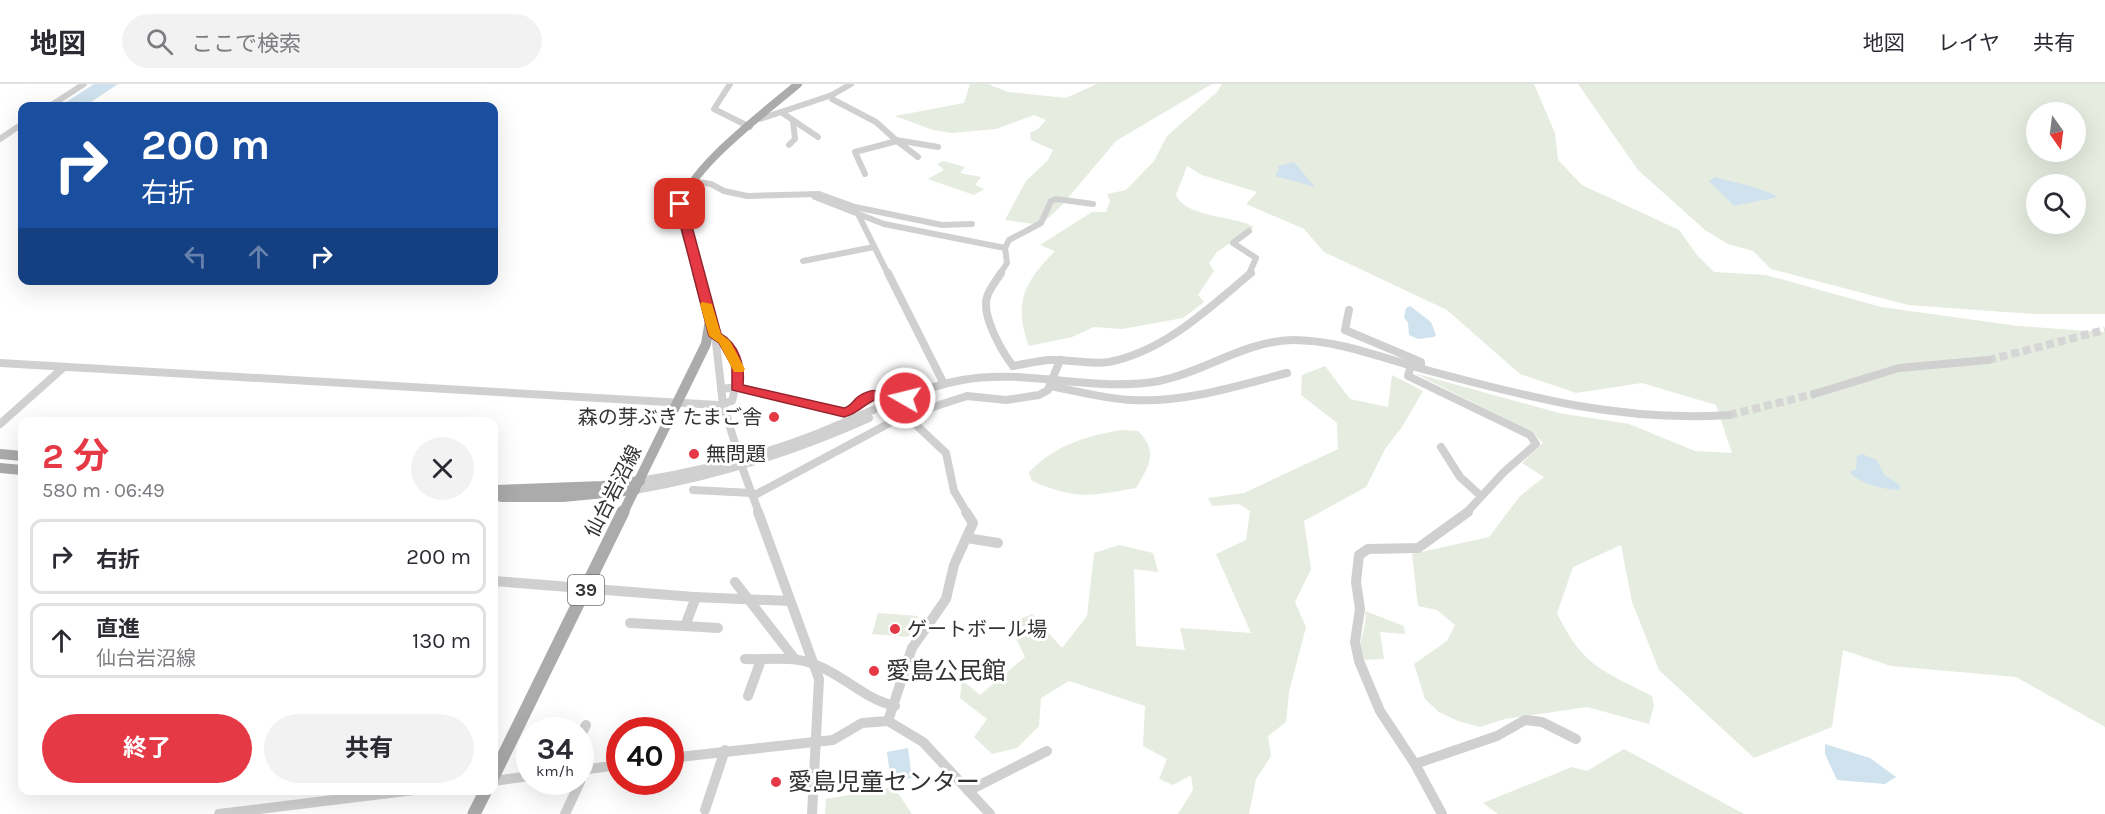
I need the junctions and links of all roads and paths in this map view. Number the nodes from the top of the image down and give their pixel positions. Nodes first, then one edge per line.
1 (84, 84) edge
2 (730, 84) edge
3 (798, 84) edge
4 (850, 84) edge
5 (832, 95) junction
6 (56, 102) edge
7 (781, 112) junction
8 (760, 119) junction
9 (793, 121) junction
10 (18, 127) edge
11 (750, 127) junction
12 (818, 137) dead end
13 (0, 139) edge
14 (896, 140) junction
15 (789, 145) dead end
16 (879, 146) junction
17 (938, 147) dead end
18 (884, 152) dead end
19 (918, 157) dead end
20 (865, 174) dead end
21 (691, 181) junction
22 (811, 195) junction
23 (1093, 204) dead end
24 (859, 216) junction
25 (972, 224) dead end
26 (1249, 231) dead end
27 (874, 247) junction
28 (1005, 248) junction
29 (803, 261) dead end
30 (1349, 310) dead end
31 (712, 335) junction
32 (1060, 360) junction
33 (1988, 360) tunnel mouth
34 (0, 363) edge
35 (1411, 365) junction
36 (64, 367) junction
37 (1421, 368) junction
38 (1012, 371) junction
39 (1287, 373) dead end
40 (1052, 382) junction
41 (944, 384) junction
42 (737, 387) junction
43 (721, 389) junction
44 (1814, 394) tunnel mouth
45 (894, 403) junction
46 (678, 404) junction
47 (723, 404) junction
48 (905, 416) junction
49 (1729, 416) tunnel mouth
50 (0, 424) edge
51 (1441, 447) dead end
52 (0, 454) edge
53 (18, 456) edge
54 (741, 463) junction
55 (0, 468) edge
56 (18, 470) edge
57 (638, 485) junction
58 (498, 490) edge
59 (693, 490) dead end
60 (753, 495) junction
61 (1481, 496) junction
62 (498, 497) edge
63 (967, 538) junction
64 (998, 543) dead end
65 (498, 581) edge
66 (735, 582) dead end
67 (586, 589) junction
68 (696, 597) junction
69 (749, 599) junction
70 (790, 601) junction
71 (630, 623) dead end
72 (685, 626) junction
73 (718, 628) dead end
74 (745, 658) dead end
75 (794, 658) junction
76 (761, 660) junction
77 (815, 664) junction
78 (748, 696) dead end
79 (895, 706) junction
80 (888, 720) junction
81 (1576, 739) dead end
82 (814, 742) junction
83 (725, 750) junction
84 (1047, 751) dead end
85 (684, 756) edge
86 (1415, 764) junction
87 (498, 767) edge
88 (516, 778) edge
89 (498, 780) edge
90 (968, 791) junction
91 (373, 795) edge
92 (484, 795) edge
93 (573, 795) edge
94 (705, 810) dead end
95 (219, 814) edge
96 (474, 814) edge
97 (565, 814) edge
98 (812, 814) edge
99 (990, 814) edge
100 (1442, 814) edge

1 - 6 street
2 - 11 street
3 - 8 main road, 仙台岩沼線 / 39
4 - 5 street
5 - 7 street
5 - 14 street
7 - 8 street
7 - 9 street
8 - 11 main road, 仙台岩沼線 / 39
9 - 12 street
9 - 15 street
10 - 13 street
11 - 21 main road, 仙台岩沼線 / 39
14 - 16 street
14 - 17 street
14 - 19 street
16 - 18 street
16 - 20 street
21 - 22 street
21 - 31 main road, 仙台岩沼線 / 39
22 - 24 street
22 - 25 street
23 - 28 street
24 - 27 street
24 - 28 street
26 - 32 street
27 - 29 street
27 - 41 street
28 - 38 street
30 - 37 street
31 - 42 street
31 - 43 street
31 - 46 main road, 仙台岩沼線 / 39
32 - 38 street
32 - 40 street
33 - 44 street
34 - 36 street
35 - 37 street
35 - 40 street
35 - 61 street
36 - 46 street
36 - 50 street
37 - 49 street
38 - 40 street
38 - 41 street
39 - 40 street
40 - 48 street
41 - 45 street
42 - 43 street
42 - 45 street
42 - 47 street
43 - 47 street
45 - 48 street
45 - 54 street
46 - 47 street
46 - 57 main road, 仙台岩沼線 / 39
47 - 54 street
48 - 60 street
48 - 63 street
51 - 61 street
52 - 53 main road
54 - 57 street
54 - 60 street
55 - 56 main road
57 - 58 main road
57 - 62 main road
57 - 67 main road, 仙台岩沼線 / 39
59 - 60 street
60 - 70 street
61 - 86 street
63 - 64 street
63 - 79 street
65 - 67 street
66 - 69 street
67 - 68 street
67 - 87 main road, 仙台岩沼線 / 39
68 - 69 street
68 - 72 street
69 - 70 street
69 - 75 street
70 - 77 street
71 - 72 street
72 - 73 street
74 - 76 street
75 - 76 street
75 - 77 street
76 - 78 street
77 - 79 street
77 - 82 street
79 - 80 street
80 - 82 street
80 - 90 street
81 - 86 street
82 - 83 street
82 - 98 street
83 - 85 street
83 - 94 street
84 - 90 street
86 - 100 street
88 - 89 street
90 - 99 street
91 - 95 street
92 - 96 main road
93 - 97 street

